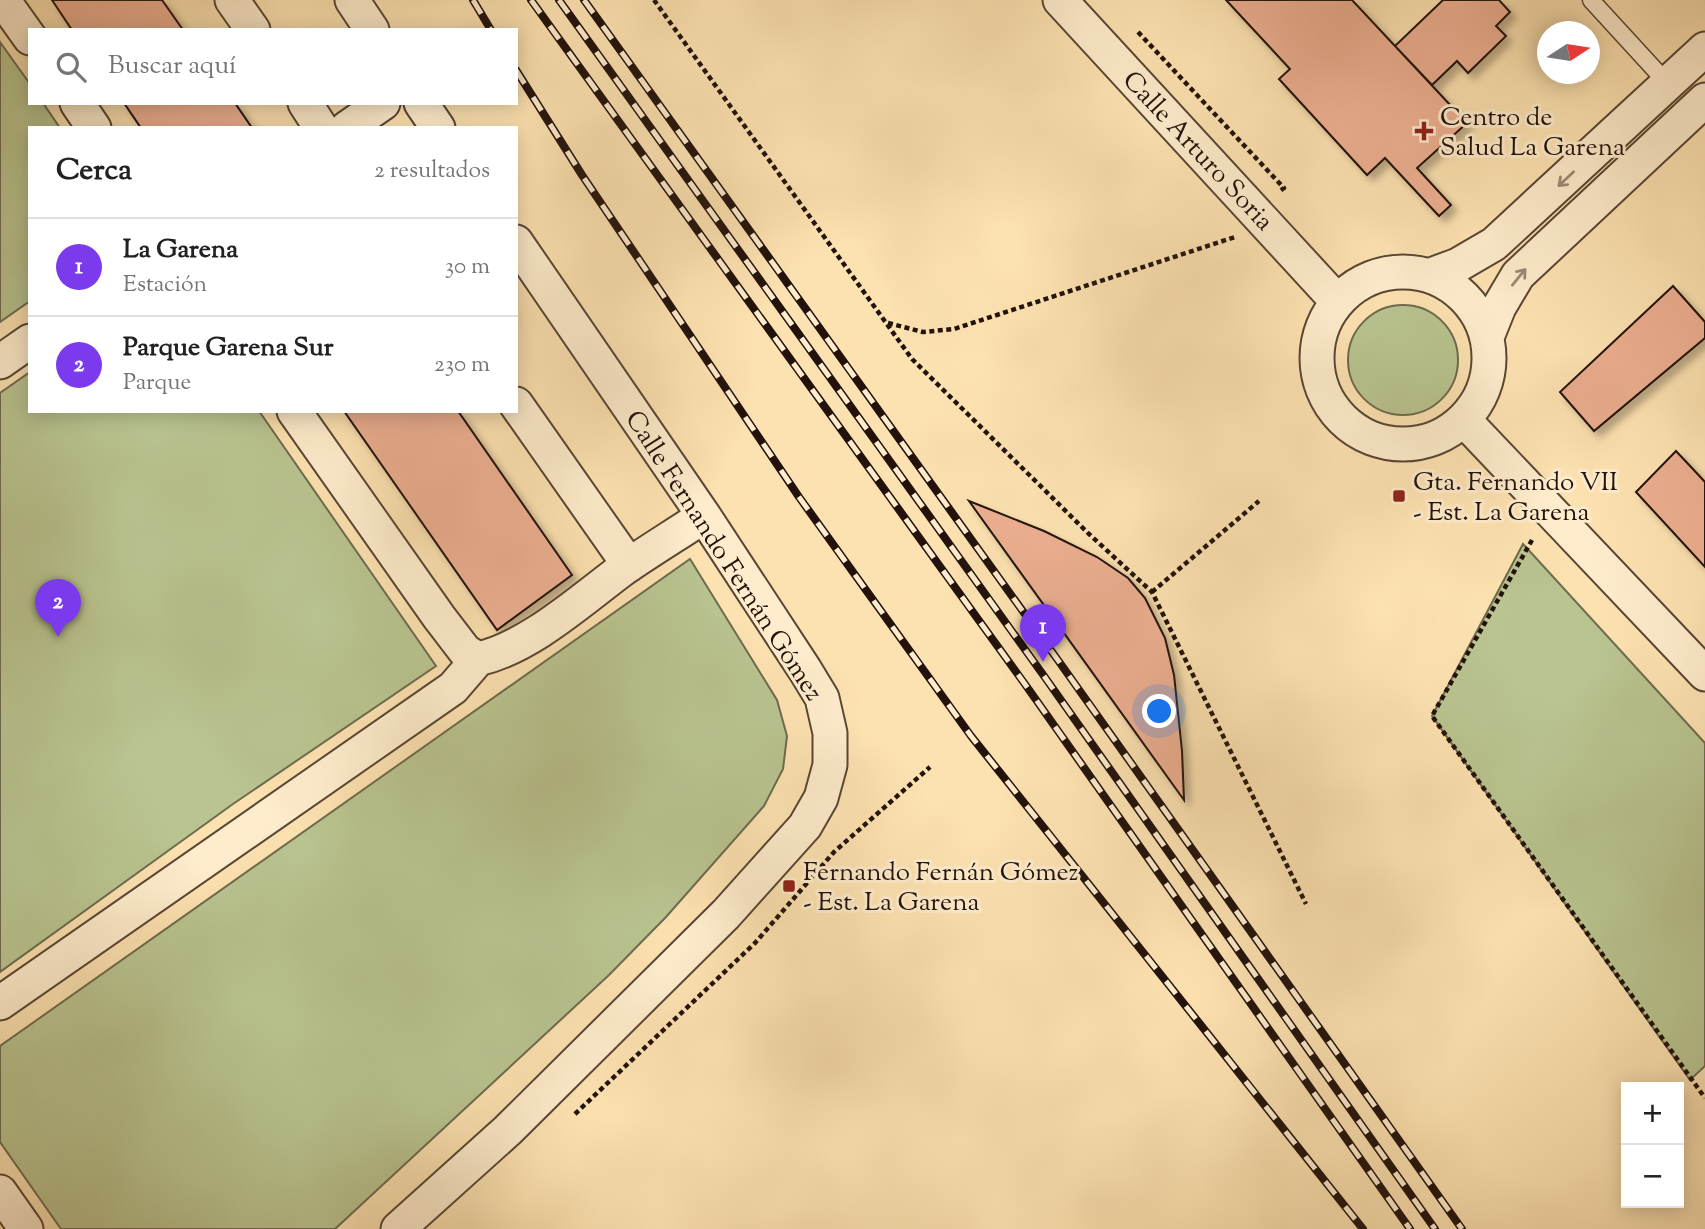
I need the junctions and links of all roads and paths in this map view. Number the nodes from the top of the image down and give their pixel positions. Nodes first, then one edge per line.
1 (3, 0) edge
2 (232, 0) edge
3 (352, 0) edge
4 (654, 0) edge
5 (1060, 0) edge
6 (1591, 0) edge
7 (252, 28) edge
8 (371, 28) edge
9 (28, 35) edge
10 (1705, 49) edge
11 (1668, 84) junction
12 (1705, 100) edge
13 (78, 105) edge
14 (306, 105) edge
15 (380, 105) edge
16 (422, 105) edge
17 (93, 126) edge
18 (320, 126) edge
19 (350, 126) edge
20 (437, 126) edge
21 (1258, 214) junction
22 (518, 245) edge
23 (1431, 275) junction
24 (1337, 301) junction
25 (888, 323) junction
26 (1487, 337) junction
27 (28, 342) edge
28 (0, 362) edge
29 (518, 407) edge
30 (295, 413) edge
31 (1464, 420) junction
32 (1259, 501) dead end
33 (704, 516) junction
34 (1532, 540) dead end
35 (629, 565) junction
36 (1152, 592) junction
37 (478, 659) junction
38 (1705, 674) edge
39 (930, 766) dead end
40 (1306, 904) dead end
41 (0, 1003) edge
42 (1705, 1098) edge
43 (570, 1119) dead end
44 (0, 1192) edge
45 (26, 1229) edge
46 (398, 1229) edge

1 - 9 street
2 - 7 street
3 - 8 street
4 - 25 path
5 - 21 street, Calle Arturo Soria
6 - 11 lane
10 - 11 street
11 -> 23 street
26 -> 12 street
13 - 17 street
14 - 18 street
15 - 19 street
16 - 20 street
21 - 24 street, Calle Arturo Soria
21 - 25 path
22 - 33 street, Calle Fernando Fernán Gómez
23 - 24 street
23 - 26 street
24 - 31 street
25 - 36 path
26 - 31 street
27 - 28 street
29 - 35 street
30 - 37 street
31 - 38 street
32 - 36 path
33 - 35 street
33 - 46 street, Calle Fernando Fernán Gómez
34 - 42 path
35 - 37 street
36 - 40 path
37 - 41 street
39 - 43 path
44 - 45 street

